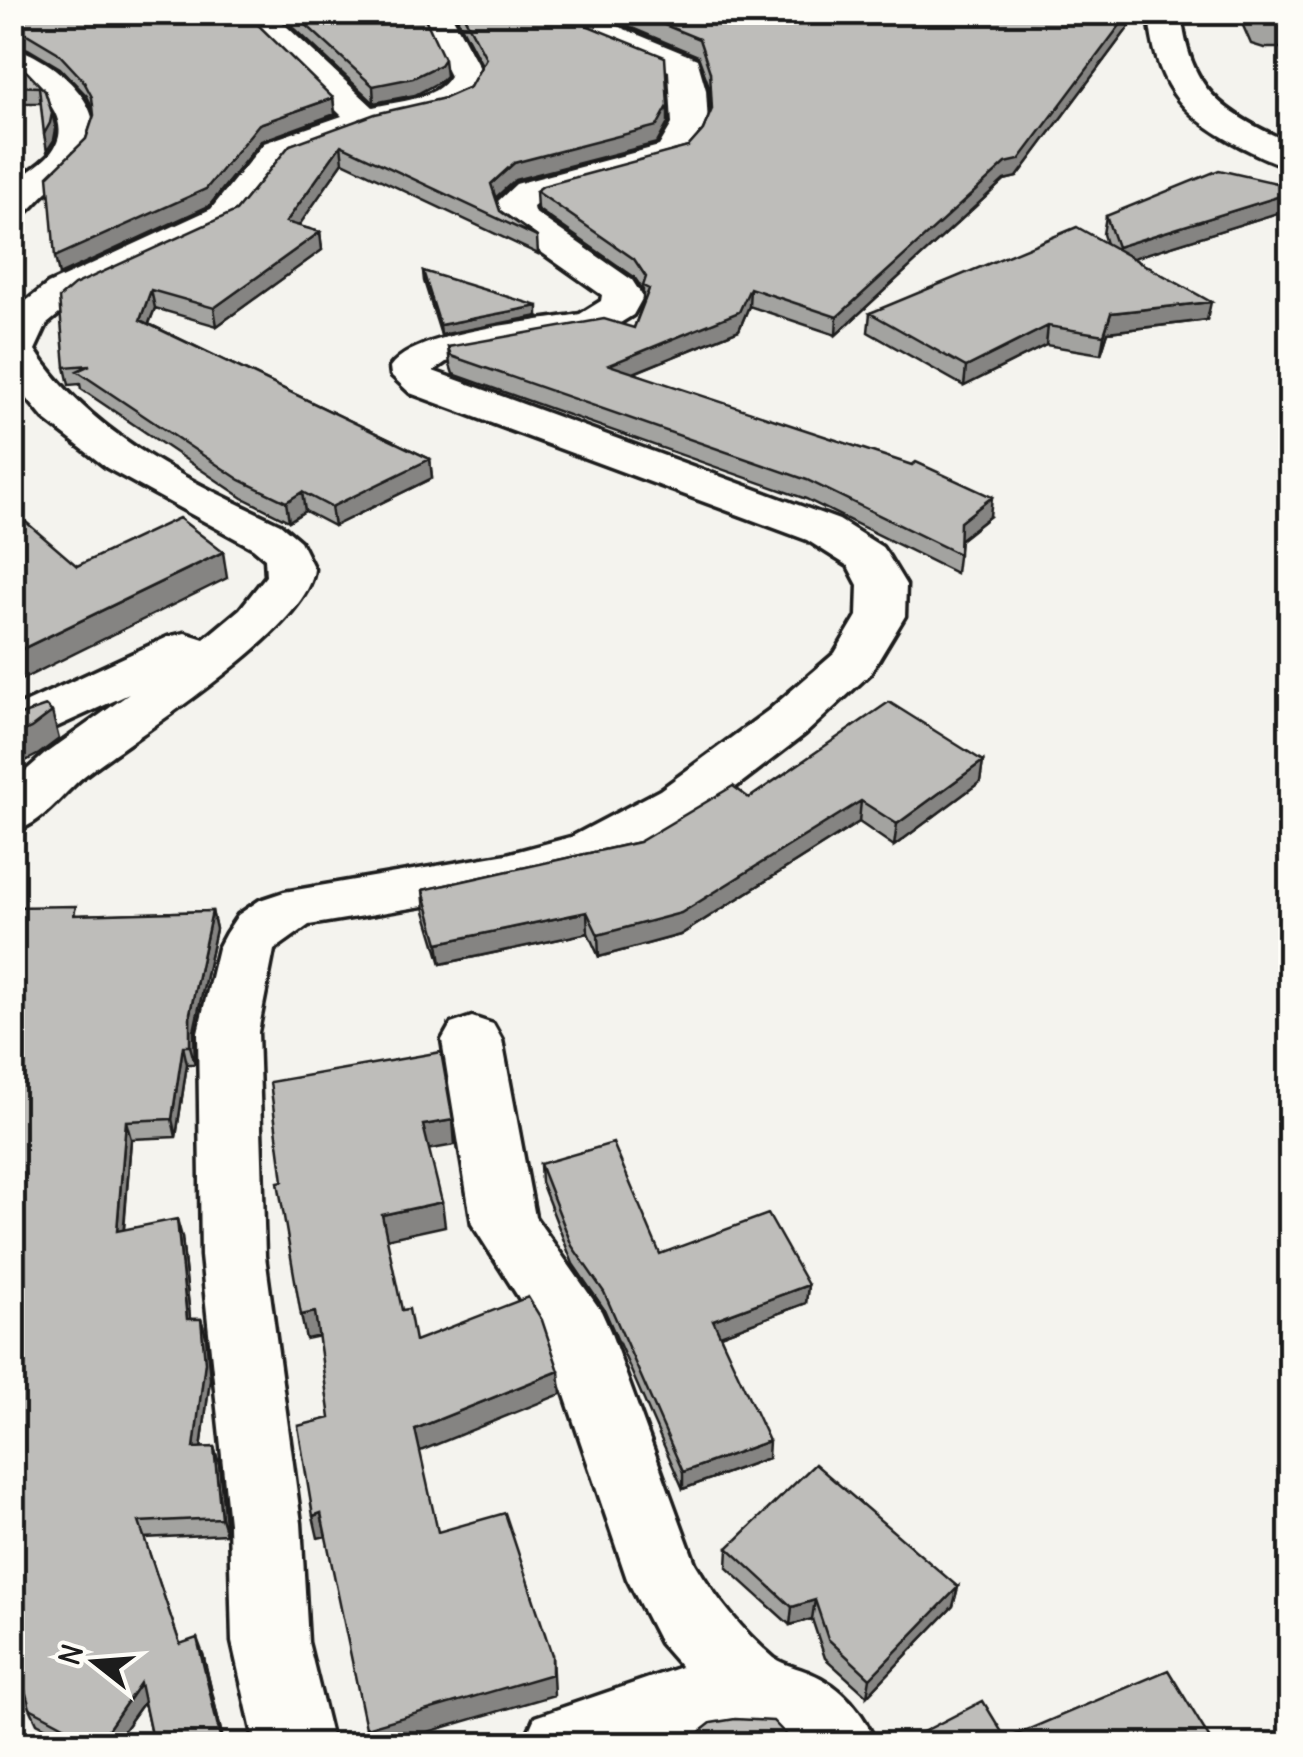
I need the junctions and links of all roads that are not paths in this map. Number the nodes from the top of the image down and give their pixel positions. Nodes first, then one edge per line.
1 (252, 12) edge
2 (434, 12) edge
3 (563, 12) edge
4 (1165, 12) edge
5 (12, 56) edge
6 (366, 119) junction
7 (1290, 156) edge
8 (12, 208) edge
9 (13, 348) edge
10 (250, 626) junction
11 (12, 730) edge
12 (12, 814) edge
13 (472, 1040) dead end
14 (756, 1692) junction
15 (294, 1744) edge
16 (562, 1744) edge
17 (837, 1744) edge

1 - 6 street
2 - 6 street
3 - 15 street
4 - 7 street
5 - 8 street
6 - 9 street
9 - 10 street
10 - 11 street
10 - 12 street
13 - 14 street
14 - 16 street
14 - 17 street

